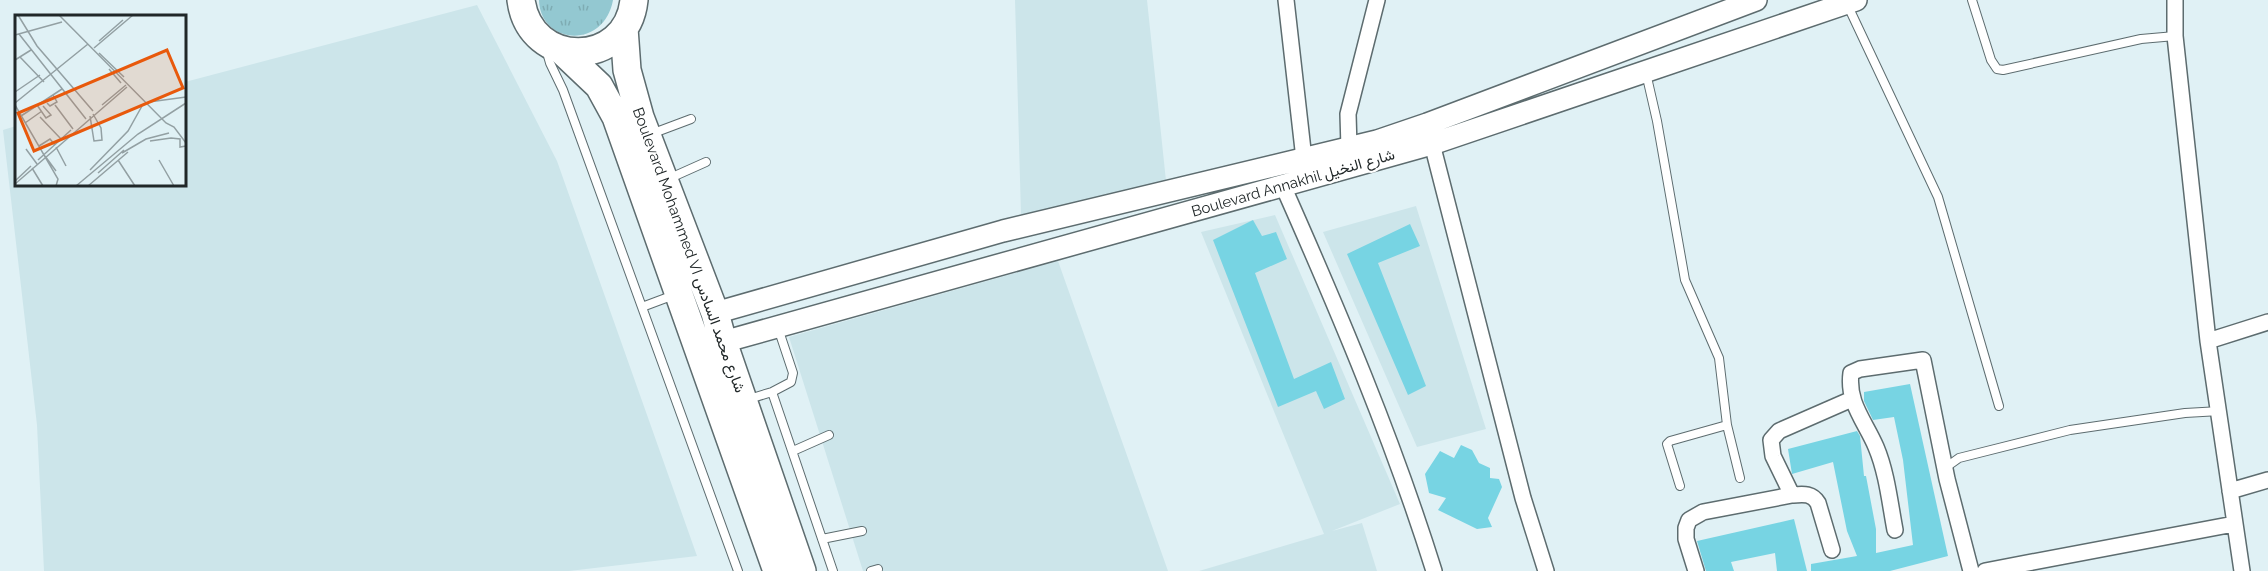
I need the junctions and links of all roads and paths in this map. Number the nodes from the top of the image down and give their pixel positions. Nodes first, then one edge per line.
1 (634, 0) edge
2 (1286, 0) edge
3 (1377, 0) edge
4 (1756, 0) edge
5 (1972, 0) edge
6 (2175, 0) edge
7 (520, 1) edge
8 (1851, 2) edge
9 (624, 28) junction
10 (2175, 36) junction
11 (553, 46) junction
12 (1646, 71) junction
13 (692, 119) dead end
14 (1430, 134) junction
15 (647, 136) junction
16 (1349, 148) junction
17 (1304, 159) junction
18 (706, 162) dead end
19 (664, 181) junction
20 (1283, 186) junction
21 (679, 294) junction
22 (642, 307) junction
23 (715, 313) junction
24 (2268, 322) edge
25 (778, 327) junction
26 (2208, 341) junction
27 (723, 342) junction
28 (772, 392) junction
29 (1852, 399) junction
30 (743, 401) junction
31 (1999, 406) dead end
32 (2220, 411) junction
33 (1727, 425) junction
34 (830, 435) dead end
35 (793, 451) junction
36 (1945, 468) junction
37 (1740, 478) dead end
38 (2268, 480) edge
39 (1680, 486) dead end
40 (2230, 491) junction
41 (1792, 495) junction
42 (2234, 524) junction
43 (1896, 530) dead end
44 (862, 531) dead end
45 (822, 539) junction
46 (1832, 550) dead end
47 (738, 571) edge
48 (777, 571) edge
49 (802, 571) edge
50 (833, 571) edge
51 (1434, 571) edge
52 (1546, 571) edge
53 (1696, 571) edge
54 (1971, 571) edge
55 (1984, 571) edge
56 (2242, 571) edge

1 - 9 highway
2 - 17 street
3 - 16 street
4 - 14 street, Boulevard Annakhil شارع النخيل
5 - 10 lane
6 - 10 street
7 - 11 highway, Boulevard Mohammed VI شارع محمد السادس
8 - 12 street, Boulevard Annakhil شارع النخيل
8 - 31 lane
9 - 11 highway
9 - 15 highway, Boulevard Mohammed VI شارع محمد السادس
10 - 26 street
11 - 21 highway, Boulevard Mohammed VI شارع محمد السادس
11 - 22 lane
12 - 14 street, Boulevard Annakhil شارع النخيل
12 - 33 lane
13 - 15 lane
14 - 16 street, Boulevard Annakhil شارع النخيل
14 - 20 street, Boulevard Annakhil شارع النخيل
14 - 52 street
15 - 19 highway, Boulevard Mohammed VI شارع محمد السادس
16 - 17 street, Boulevard Annakhil شارع النخيل
17 - 23 street, Boulevard Annakhil شارع النخيل
18 - 19 lane
19 - 23 highway, Boulevard Mohammed VI شارع محمد السادس
20 - 25 street, Boulevard Annakhil شارع النخيل
20 - 51 street
21 - 22 lane
21 - 48 highway, Boulevard Mohammed VI شارع محمد السادس
22 - 47 lane
23 - 27 highway, Boulevard Mohammed VI شارع محمد السادس
24 - 26 street
25 - 27 street, Boulevard Annakhil شارع النخيل
25 - 28 lane
26 - 32 street
27 - 30 highway, Boulevard Mohammed VI شارع محمد السادس
28 - 30 lane
28 - 35 lane
29 - 36 street
29 - 41 street
29 - 43 street
30 - 49 highway, Boulevard Mohammed VI شارع محمد السادس
32 - 36 lane
32 - 40 street
33 - 37 lane
33 - 39 lane
34 - 35 lane
35 - 45 lane
36 - 54 street
38 - 40 street
40 - 42 street
41 - 46 street
41 - 53 street
42 - 55 street
42 - 56 street
44 - 45 lane
45 - 50 lane

